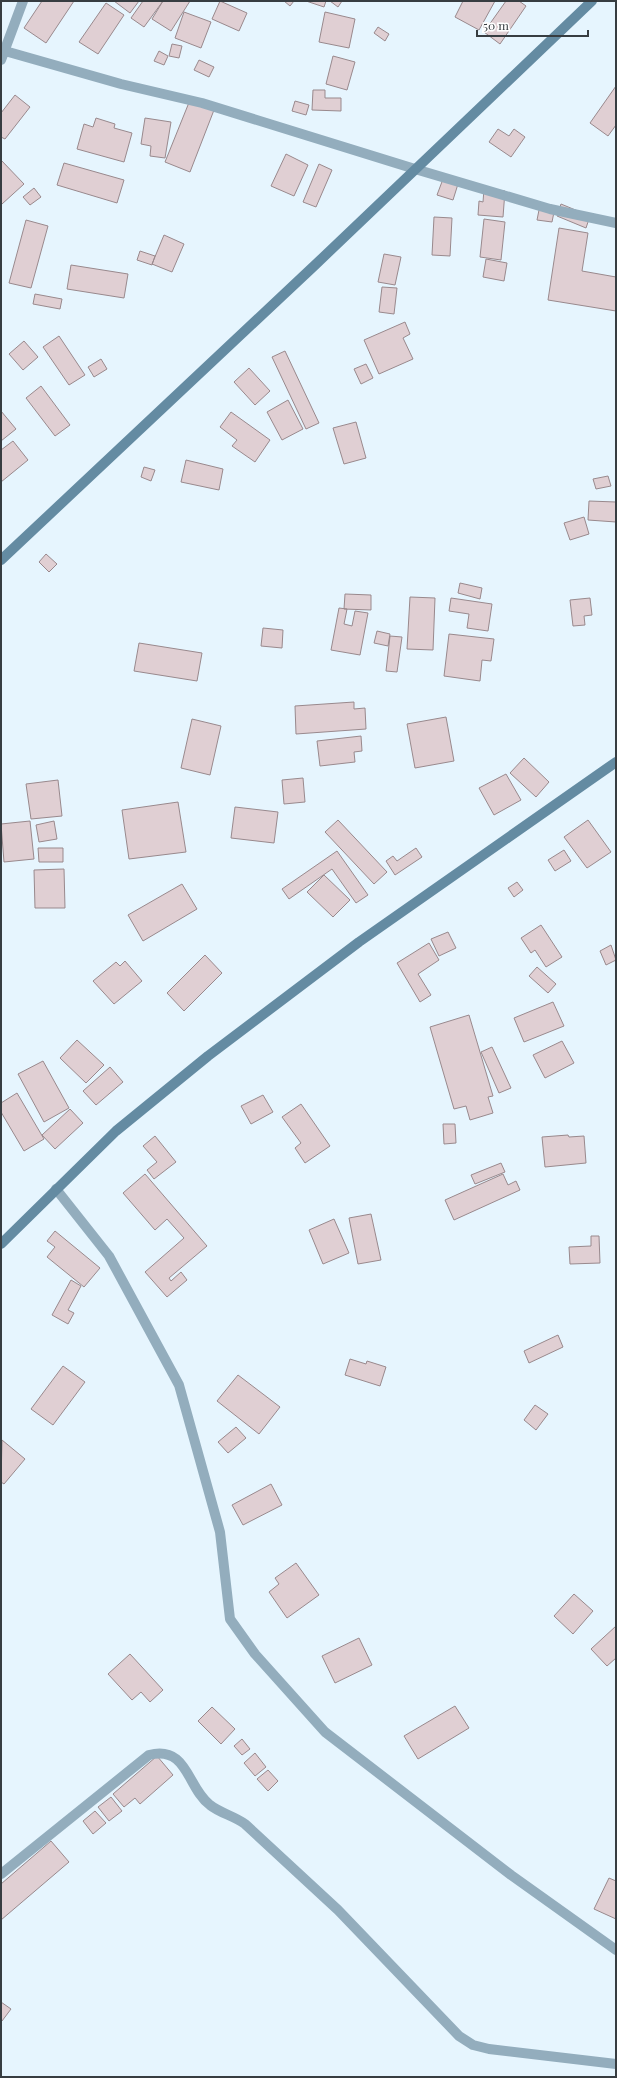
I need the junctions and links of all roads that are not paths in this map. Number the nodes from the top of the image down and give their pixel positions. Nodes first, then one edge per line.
1 (23, 1) edge
2 (592, 1) edge
3 (3, 55) edge
4 (415, 170) junction
5 (616, 222) edge
6 (1, 560) edge
7 (616, 762) edge
8 (56, 1189) junction
9 (1, 1244) edge
10 (1, 1874) edge
11 (616, 1950) edge
12 (616, 2064) edge

1 - 3 street
2 - 4 main road
3 - 4 street
4 - 5 street
4 - 6 main road
7 - 8 main road
8 - 9 main road
8 - 11 street
10 - 12 street

